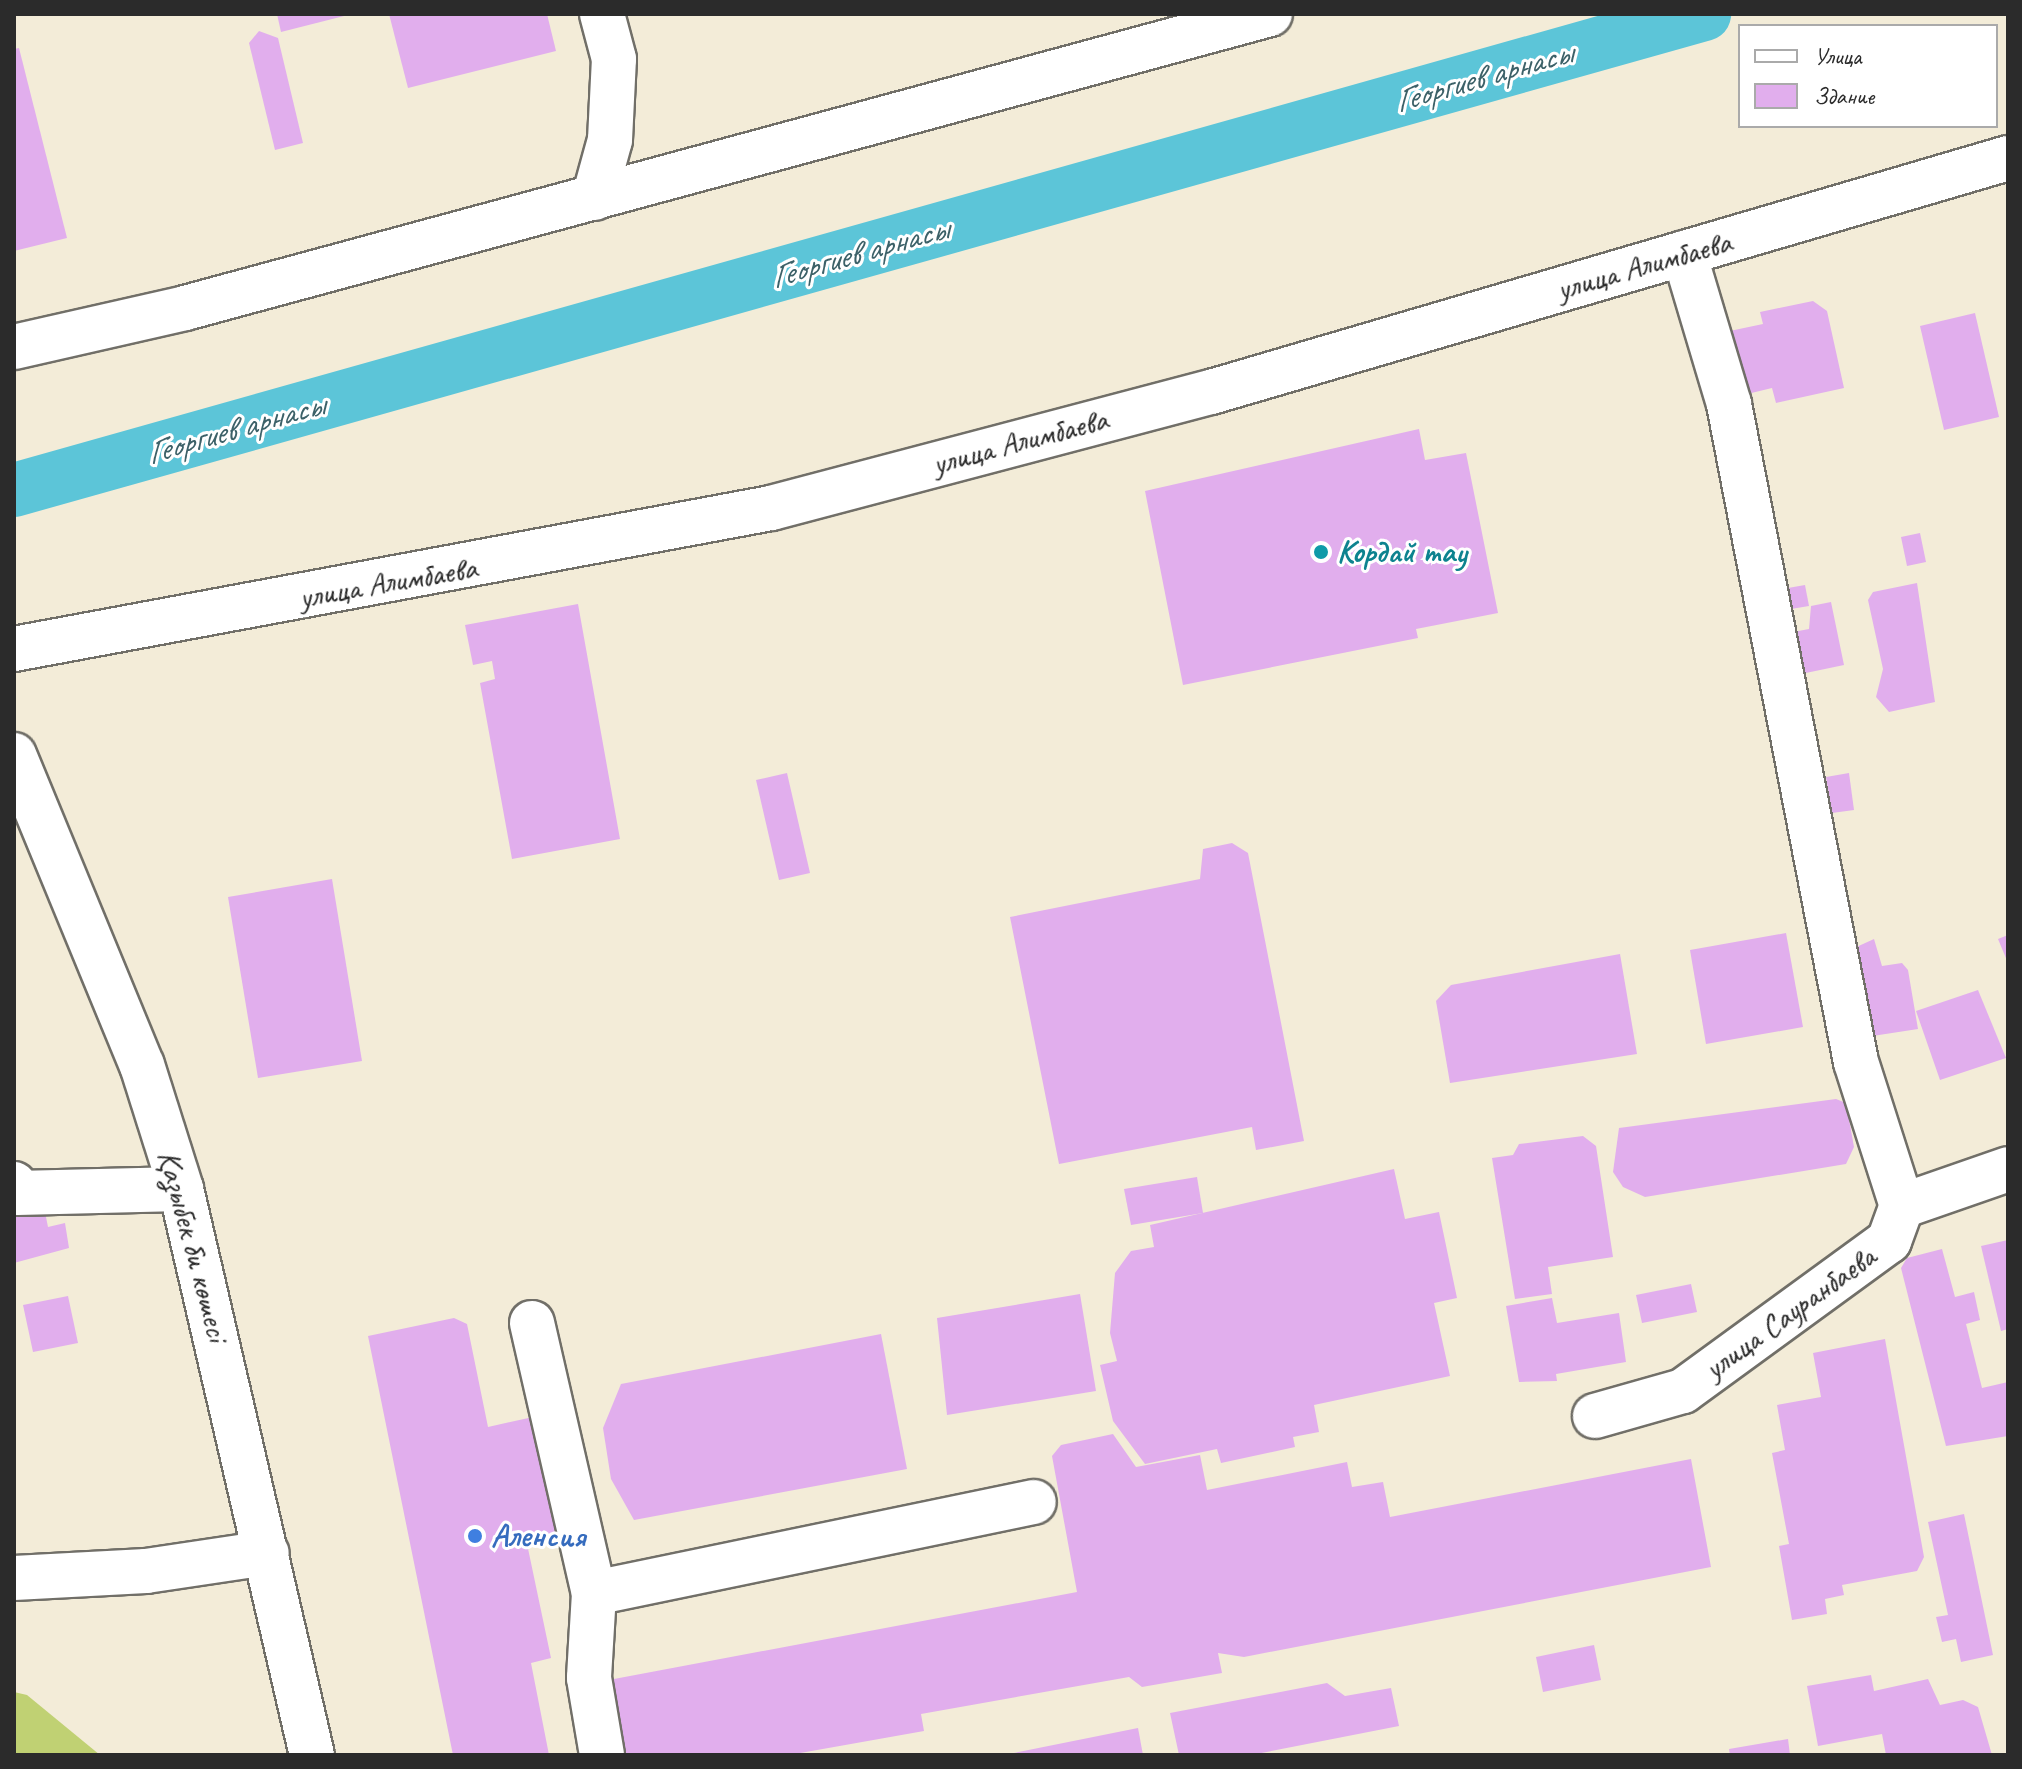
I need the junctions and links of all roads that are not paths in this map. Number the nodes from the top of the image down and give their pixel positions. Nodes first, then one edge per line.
1 (602, 14) edge
2 (1270, 14) edge
3 (2008, 158) edge
4 (594, 198) junction
5 (1684, 253) junction
6 (14, 347) edge
7 (14, 649) edge
8 (14, 755) edge
9 (2008, 1169) edge
10 (14, 1184) edge
11 (181, 1189) junction
12 (1902, 1206) junction
13 (532, 1323) dead end
14 (1595, 1416) dead end
15 (1034, 1502) dead end
16 (267, 1553) junction
17 (14, 1578) edge
18 (594, 1593) junction
19 (312, 1755) edge
20 (602, 1755) edge

1 - 4 street
2 - 4 street
3 - 5 street, улица Алимбаева
4 - 6 street
5 - 7 street, улица Алимбаева
5 - 12 street
8 - 11 street, Қазыбек би көшесі
9 - 12 street
10 - 11 street
11 - 16 street, Қазыбек би көшесі
12 - 14 street, улица Сауранбаева
13 - 18 street
15 - 18 street
16 - 17 street
16 - 19 street, Қазыбек би көшесі
18 - 20 street

